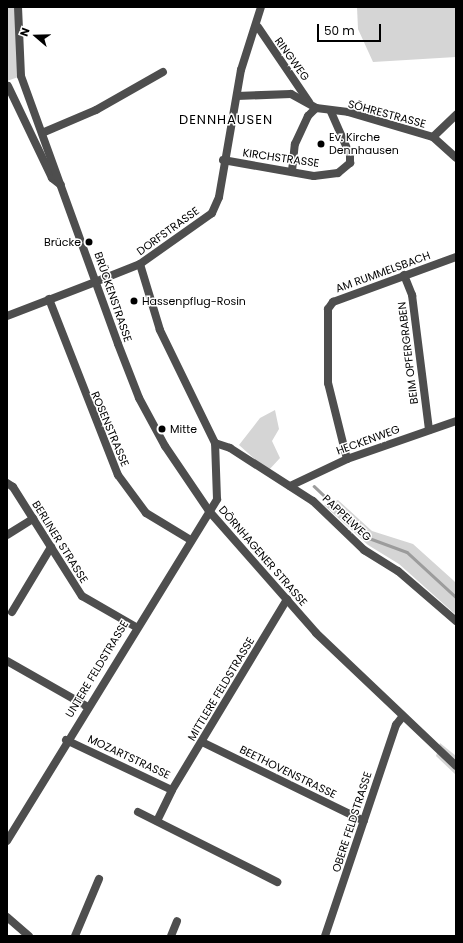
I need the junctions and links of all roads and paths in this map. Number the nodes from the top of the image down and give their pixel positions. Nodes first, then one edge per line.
1 (261, 7) edge
2 (18, 8) edge
3 (258, 27) junction
4 (163, 72) dead end
5 (8, 86) dead end
6 (237, 96) junction
7 (309, 102) junction
8 (316, 108) junction
9 (332, 112) junction
10 (456, 115) edge
11 (42, 133) junction
12 (433, 137) junction
13 (456, 158) edge
14 (223, 160) junction
15 (292, 171) junction
16 (61, 185) junction
17 (456, 257) edge
18 (140, 264) junction
19 (404, 276) junction
20 (95, 282) junction
21 (48, 299) junction
22 (7, 316) edge
23 (456, 421) edge
24 (430, 430) junction
25 (215, 443) junction
26 (346, 458) junction
27 (10, 485) edge
28 (290, 486) junction
29 (209, 511) junction
30 (32, 519) junction
31 (7, 535) edge
32 (190, 539) junction
33 (50, 547) junction
34 (287, 599) junction
35 (12, 612) dead end
36 (456, 621) edge
37 (136, 627) junction
38 (7, 661) edge
39 (88, 707) junction
40 (403, 716) junction
41 (66, 740) junction
42 (202, 742) junction
43 (456, 766) edge
44 (172, 790) junction
45 (138, 812) dead end
46 (157, 821) junction
47 (364, 821) junction
48 (7, 841) edge
49 (99, 879) dead end
50 (277, 882) dead end
51 (7, 918) edge
52 (177, 922) dead end
53 (29, 936) edge
54 (75, 936) edge
55 (171, 936) edge
56 (325, 936) edge

1 - 3 street, DORFSTRASSE
2 - 11 street
3 - 6 street, DORFSTRASSE
3 - 7 street, RINGWEG
4 - 11 street
5 - 16 street, BRÜCKENSTRASSE
6 - 7 street, SÖHRESTRASSE
6 - 14 street, DORFSTRASSE
7 - 8 street, SÖHRESTRASSE
8 - 9 street, SÖHRESTRASSE
8 - 15 street
9 - 12 street, SÖHRESTRASSE
9 - 15 street, KIRCHSTRASSE
10 - 12 street
11 - 16 street
12 - 13 street, SÖHRESTRASSE
14 - 15 street, KIRCHSTRASSE
14 - 18 street, DORFSTRASSE
16 - 20 street, BRÜCKENSTRASSE
17 - 19 street, AM RUMMELSBACH
18 - 20 street, DORFSTRASSE
18 - 25 street, DÖRNHAGENER STRASSE
19 - 24 street, BEIM OPFERGRABEN
19 - 26 street, AM RUMMELSBACH
20 - 21 street, DORFSTRASSE
20 - 29 street, BRÜCKENSTRASSE
21 - 22 street, DORFSTRASSE
21 - 32 street, ROSENSTRASSE
23 - 24 street, HECKENWEG
24 - 26 street, HECKENWEG
25 - 28 street, PAPPELWEG
25 - 29 street, DÖRNHAGENER STRASSE
26 - 28 street, HECKENWEG
27 - 30 street, BERLINER STRASSE
28 - 36 street, PAPPELWEG
29 - 32 street, UNTERE FELDSTRASSE
29 - 34 street, DÖRNHAGENER STRASSE
30 - 31 street
30 - 33 street, BERLINER STRASSE
32 - 37 street, UNTERE FELDSTRASSE
33 - 35 street
33 - 37 street, BERLINER STRASSE
34 - 40 street, DÖRNHAGENER STRASSE
34 - 42 street, MITTLERE FELDSTRASSE
37 - 39 street, UNTERE FELDSTRASSE
38 - 39 street
39 - 41 street, UNTERE FELDSTRASSE
40 - 43 street, DÖRNHAGENER STRASSE
40 - 47 street, OBERE FELDSTRASSE
41 - 44 street, MOZARTSTRASSE
41 - 48 street, UNTERE FELDSTRASSE
42 - 44 street, MITTLERE FELDSTRASSE
42 - 47 street, BEETHOVENSTRASSE
44 - 46 street, MOZARTSTRASSE
45 - 46 street
46 - 50 street
47 - 56 street, OBERE FELDSTRASSE
49 - 54 street
51 - 53 street
52 - 55 street

